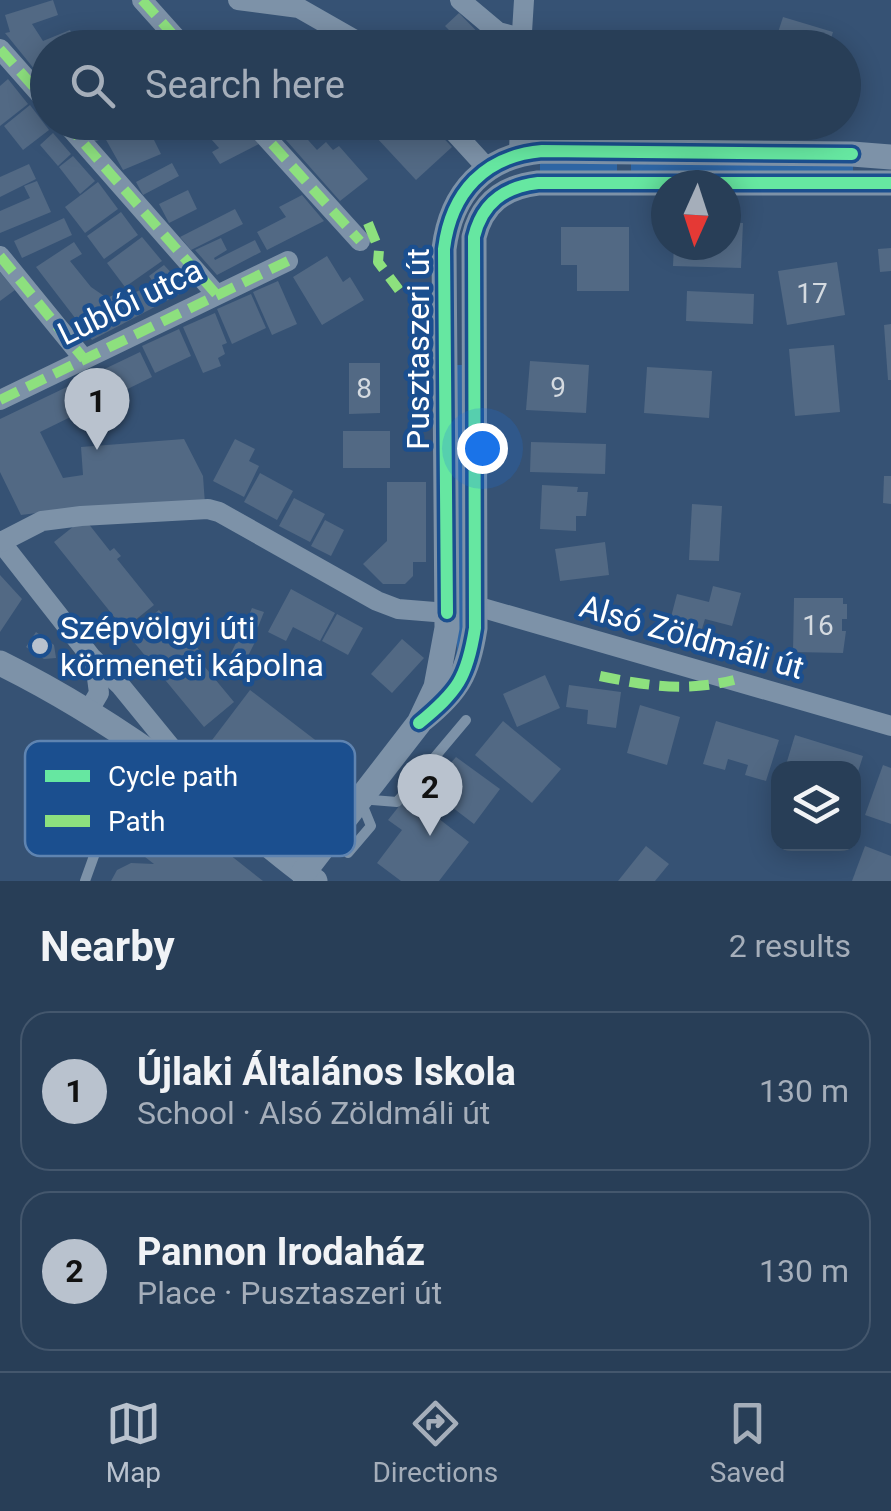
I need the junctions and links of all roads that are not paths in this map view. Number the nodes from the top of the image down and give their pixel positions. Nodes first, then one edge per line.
1 (142, 0) edge
2 (238, 0) edge
3 (460, 0) edge
4 (524, 0) edge
5 (169, 30) edge
6 (338, 30) edge
7 (496, 30) edge
8 (522, 30) edge
9 (0, 49) edge
10 (30, 83) edge
11 (81, 140) edge
12 (268, 140) edge
13 (461, 140) edge
14 (519, 140) edge
15 (519, 153) junction
16 (891, 157) edge
17 (487, 168) junction
18 (891, 184) edge
19 (520, 185) junction
20 (360, 241) dead end
21 (0, 256) edge
22 (288, 262) dead end
23 (216, 294) junction
24 (473, 358) junction
25 (84, 359) junction
26 (445, 359) junction
27 (0, 400) edge
28 (0, 542) edge
29 (476, 606) junction
30 (447, 613) junction
31 (95, 660) junction
32 (0, 664) edge
33 (89, 710) junction
34 (466, 720) dead end
35 (419, 722) junction
36 (891, 726) edge
37 (132, 741) edge
38 (165, 741) edge
39 (360, 799) junction
40 (355, 806) edge
41 (355, 845) edge
42 (94, 856) edge
43 (279, 856) edge
44 (320, 856) edge
45 (305, 878) edge
46 (85, 881) edge

1 - 5 street
2 - 6 street
3 - 7 street
4 - 8 street
9 - 10 street
11 - 23 street
12 - 20 street
13 - 17 street
14 - 15 street
15 - 16 street, Pusztaszeri út
15 - 17 street, Pusztaszeri út
15 - 19 street
17 - 19 street
17 - 26 street, Pusztaszeri út
18 - 19 street
19 - 24 street, Pusztaszeri út
21 - 25 street
22 - 23 street, Lublói utca
23 - 25 street, Lublói utca
24 - 26 street, Pusztaszeri út
24 - 29 street, Pusztaszeri út
25 - 27 street, Lublói utca
26 - 30 street, Pusztaszeri út
28 - 30 street
28 - 31 street
29 - 35 street, Pusztaszeri út
29 - 36 street, Alsó Zöldmáli út
30 - 35 street, Pusztaszeri út
31 - 33 street
31 - 38 street
32 - 33 street
33 - 37 street
34 - 39 lane
35 - 39 street, Pusztaszeri út
39 - 40 street, Pusztaszeri út
39 - 41 lane
42 - 46 lane
43 - 45 street
44 - 45 street, Pusztaszeri út

